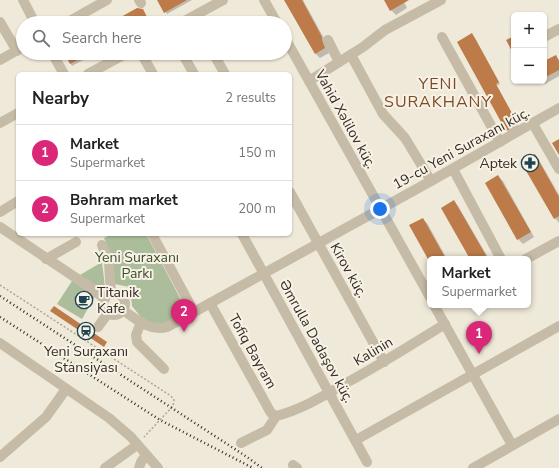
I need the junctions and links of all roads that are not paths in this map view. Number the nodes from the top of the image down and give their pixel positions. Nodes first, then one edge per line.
1 (23, 0) edge
2 (107, 0) edge
3 (223, 0) edge
4 (264, 0) edge
5 (436, 1) edge
6 (31, 16) edge
7 (78, 16) edge
8 (201, 16) edge
9 (273, 16) edge
10 (0, 22) edge
11 (559, 29) edge
12 (547, 35) edge
13 (442, 37) dead end
14 (328, 40) dead end
15 (16, 44) edge
16 (16, 51) edge
17 (292, 51) edge
18 (351, 55) junction
19 (0, 60) edge
20 (56, 60) edge
21 (114, 60) edge
22 (145, 60) edge
23 (186, 60) edge
24 (217, 60) edge
25 (340, 62) junction
26 (63, 72) edge
27 (92, 72) edge
28 (152, 72) edge
29 (193, 72) edge
30 (224, 72) edge
31 (309, 81) junction
32 (559, 108) edge
33 (16, 114) edge
34 (0, 123) edge
35 (533, 124) junction
36 (500, 142) junction
37 (453, 169) junction
38 (559, 169) edge
39 (431, 181) junction
40 (292, 196) edge
41 (16, 202) edge
42 (381, 208) junction
43 (0, 212) edge
44 (0, 227) edge
45 (153, 236) edge
46 (243, 236) edge
47 (559, 241) edge
48 (76, 242) dead end
49 (318, 243) junction
50 (102, 245) dead end
51 (499, 256) edge
52 (531, 256) edge
53 (46, 259) junction
54 (264, 274) junction
55 (427, 292) edge
56 (108, 296) junction
57 (210, 303) junction
58 (440, 308) edge
59 (123, 310) junction
60 (194, 312) junction
61 (108, 313) junction
62 (141, 322) junction
63 (445, 324) junction
64 (559, 326) edge
65 (98, 327) dead end
66 (0, 343) edge
67 (384, 362) junction
68 (164, 369) dead end
69 (473, 375) junction
70 (66, 389) junction
71 (330, 393) junction
72 (274, 414) junction
73 (559, 419) edge
74 (356, 440) junction
75 (241, 443) dead end
76 (137, 445) junction
77 (512, 445) junction
78 (146, 455) junction
79 (0, 457) edge
80 (367, 462) dead end
81 (105, 468) edge
82 (139, 468) edge
83 (158, 468) edge
84 (473, 468) edge

1 - 6 street
2 - 7 street
3 - 8 street
4 - 9 street
5 - 18 street
10 - 15 street
11 - 12 street
13 - 36 street
14 - 25 street
16 - 19 street
17 - 31 street, Vahid Xəlilov küç.
18 - 25 street
18 - 39 street
20 - 26 street
21 - 27 street
22 - 28 street
23 - 29 street
24 - 30 street
25 - 31 street
31 - 42 street, Vahid Xəlilov küç.
32 - 35 street, 19-cu Yeni Suraxanı küç.
33 - 34 street
35 - 36 street, 19-cu Yeni Suraxanı küç.
35 - 38 street
36 - 37 street, 19-cu Yeni Suraxanı küç.
37 - 39 street, 19-cu Yeni Suraxanı küç.
37 - 51 street
39 - 42 street, 19-cu Yeni Suraxanı küç.
40 - 49 street, Kirov küç.
41 - 43 street
42 - 49 street, 19-cu Yeni Suraxanı küç.
42 - 55 street, Vahid Xəlilov küç.
44 - 53 street
45 - 60 street
46 - 54 street, Əmrulla Dadaşov küç.
47 - 52 street
48 - 53 street
49 - 54 street, 19-cu Yeni Suraxanı küç.
49 - 67 street, Kirov küç.
50 - 56 street
53 - 56 street
54 - 57 street, 19-cu Yeni Suraxanı küç.
54 - 71 street, Əmrulla Dadaşov küç.
56 - 59 street
56 - 61 street
57 - 60 street, 19-cu Yeni Suraxanı küç.
57 - 72 street, Tofiq Bayram
58 - 63 street
59 - 61 street
59 - 62 street, 19-cu Yeni Suraxanı küç.
60 - 62 street, 19-cu Yeni Suraxanı küç.
61 - 65 street
62 - 68 street
63 - 67 street, Kalinin
63 - 69 street
64 - 69 street
66 - 70 street
67 - 71 street, Kalinin
69 - 74 street
69 - 77 street
70 - 76 street
70 - 79 street
71 - 72 street, Kalinin
71 - 74 street, Əmrulla Dadaşov küç.
72 - 75 street
73 - 77 street
74 - 80 street, Əmrulla Dadaşov küç.
76 - 78 street
76 - 81 street
77 - 84 street
78 - 82 street
78 - 83 street

